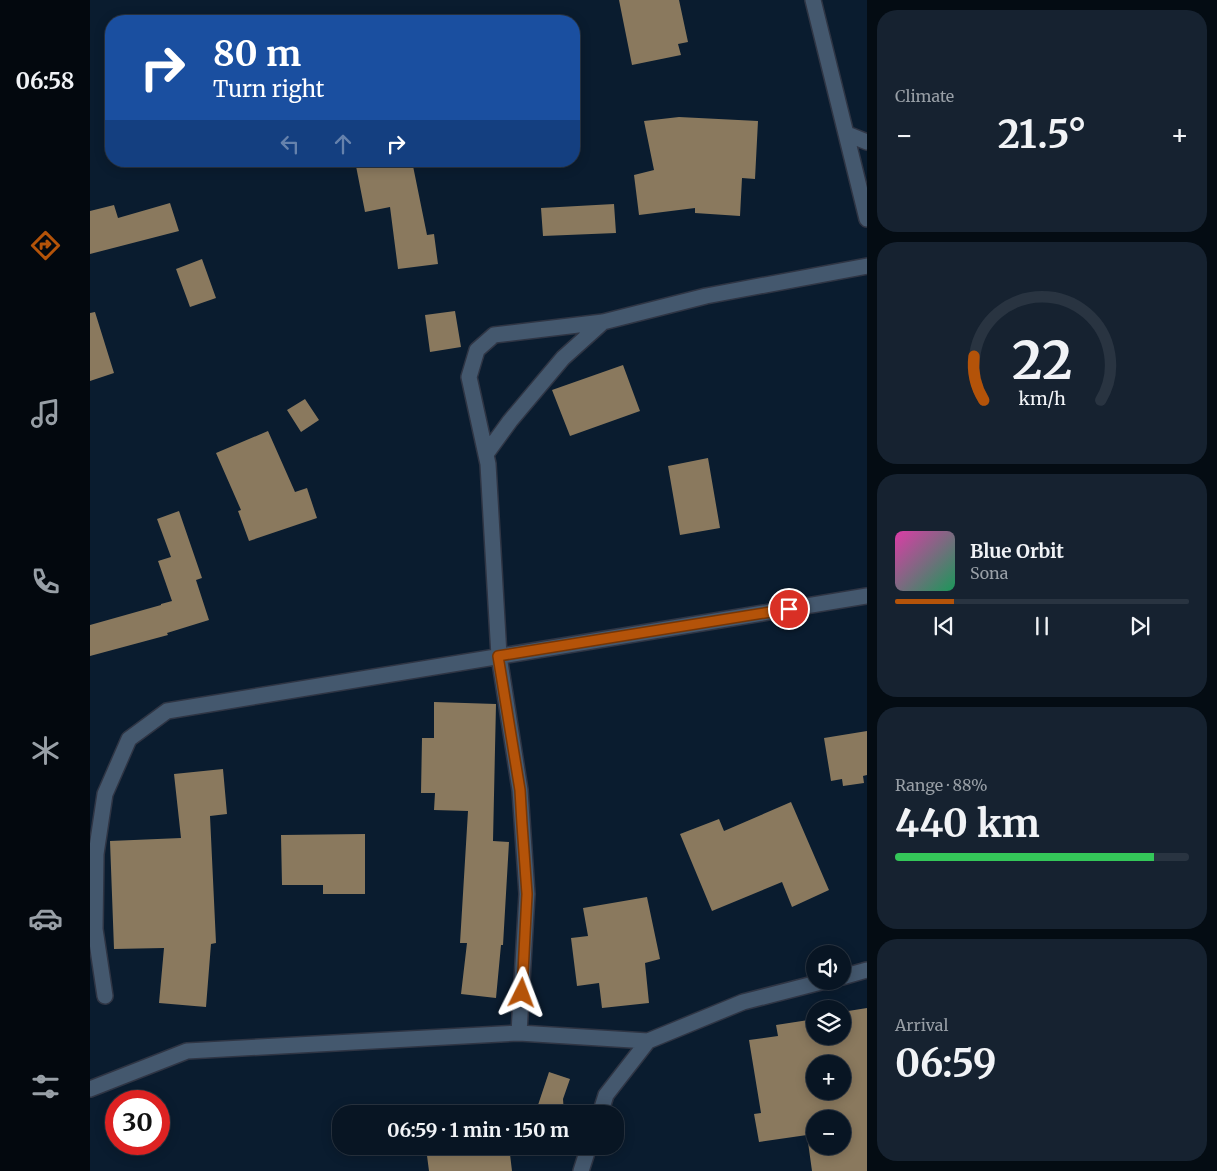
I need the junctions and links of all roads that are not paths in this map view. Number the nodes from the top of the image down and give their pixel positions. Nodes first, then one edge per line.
1 (813, 0) edge
2 (847, 134) junction
3 (867, 142) edge
4 (867, 220) edge
5 (867, 266) edge
6 (602, 322) junction
7 (486, 454) junction
8 (867, 596) edge
9 (498, 656) junction
10 (867, 970) edge
11 (851, 974) edge
12 (806, 986) edge
13 (105, 996) dead end
14 (519, 1033) junction
15 (648, 1041) junction
16 (90, 1089) edge
17 (603, 1105) edge
18 (586, 1155) edge
19 (581, 1171) edge

1 - 2 street
2 - 3 street
2 - 4 street
5 - 6 street
6 - 7 street
6 - 7 street
7 - 9 street
8 - 9 street
9 - 13 street
9 - 14 street
10 - 11 street
12 - 15 street
14 - 15 street
14 - 16 street
15 - 17 street
18 - 19 street

